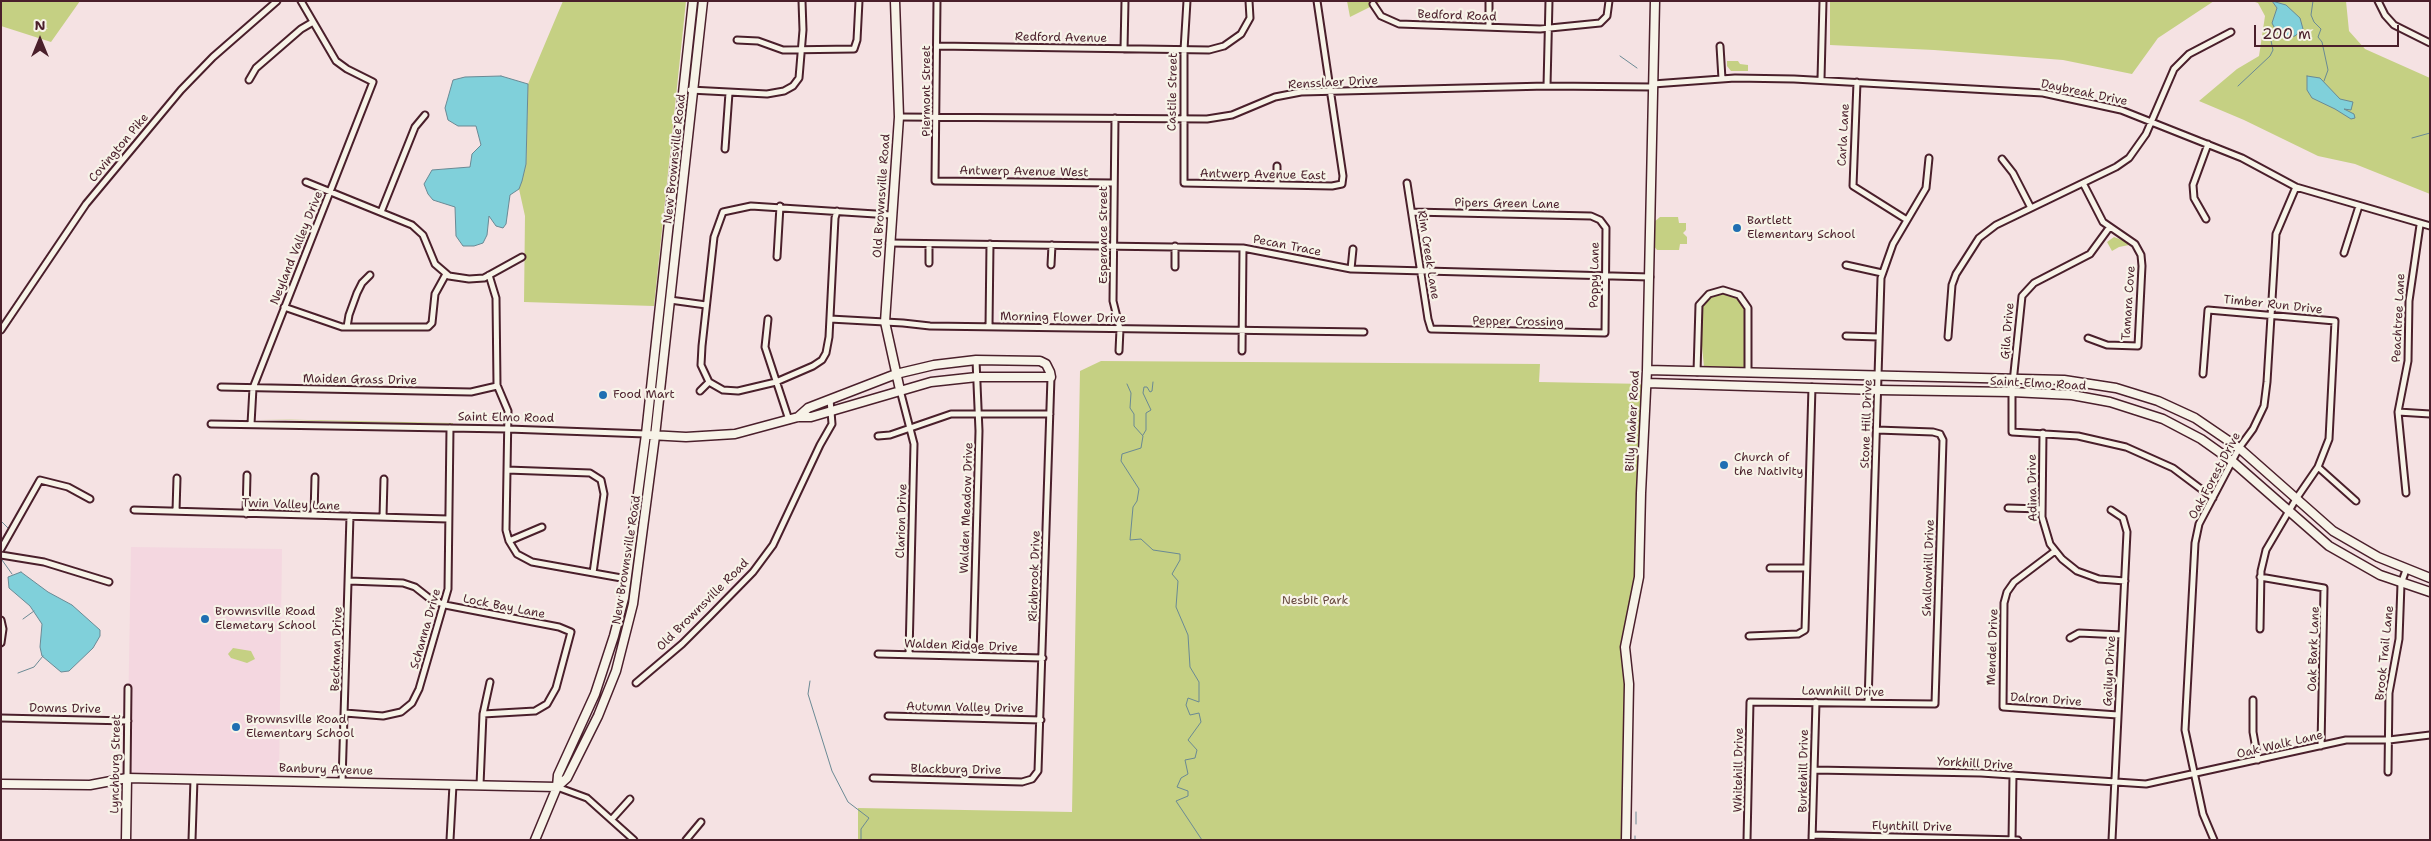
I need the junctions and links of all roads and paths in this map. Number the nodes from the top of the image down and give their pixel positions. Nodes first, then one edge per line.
1 (277, 1) edge
2 (301, 1) edge
3 (693, 1) edge
4 (703, 1) edge
5 (802, 1) edge
6 (859, 1) edge
7 (895, 1) edge
8 (937, 1) edge
9 (1125, 1) edge
10 (1187, 1) edge
11 (1249, 1) edge
12 (1317, 1) edge
13 (1489, 1) edge
14 (1549, 1) edge
15 (1609, 1) edge
16 (1655, 1) edge
17 (1823, 1) edge
18 (2378, 1) edge
19 (1373, 4) dead end
20 (313, 22) junction
21 (1489, 27) junction
22 (1548, 28) junction
23 (2230, 32) dead end
24 (737, 40) dead end
25 (2430, 43) edge
26 (937, 46) junction
27 (1720, 46) dead end
28 (1124, 49) junction
29 (801, 50) junction
30 (1184, 50) junction
31 (1722, 79) junction
32 (1821, 79) junction
33 (249, 80) dead end
34 (1857, 82) junction
35 (1547, 86) junction
36 (1653, 86) junction
37 (683, 89) junction
38 (694, 90) junction
39 (1330, 92) junction
40 (729, 93) junction
41 (425, 115) dead end
42 (937, 116) junction
43 (899, 117) junction
44 (1115, 118) junction
45 (1183, 119) junction
46 (2151, 121) junction
47 (2208, 144) junction
48 (725, 150) dead end
49 (1929, 158) dead end
50 (2002, 159) dead end
51 (1277, 166) dead end
52 (935, 181) joint
53 (306, 182) dead end
54 (1184, 183) joint
55 (1407, 183) dead end
56 (2083, 183) junction
57 (1114, 184) junction
58 (1277, 185) junction
59 (2296, 186) junction
60 (330, 192) junction
61 (780, 206) junction
62 (2359, 206) junction
63 (2031, 208) junction
64 (837, 211) junction
65 (381, 212) junction
66 (1412, 212) junction
67 (891, 215) junction
68 (2206, 219) dead end
69 (1600, 220) joint
70 (1907, 220) junction
71 (2420, 225) junction
72 (2430, 226) edge
73 (2109, 228) junction
74 (889, 243) junction
75 (929, 244) junction
76 (990, 244) junction
77 (1052, 245) junction
78 (1114, 246) junction
79 (1175, 246) junction
80 (1243, 248) junction
81 (1353, 249) dead end
82 (2344, 253) dead end
83 (522, 257) dead end
84 (777, 257) dead end
85 (928, 263) dead end
86 (1051, 265) dead end
87 (1846, 265) dead end
88 (1175, 267) dead end
89 (1352, 269) junction
90 (1421, 271) junction
91 (1882, 273) junction
92 (446, 274) junction
93 (370, 275) dead end
94 (489, 275) junction
95 (1606, 276) junction
96 (1650, 277) junction
97 (670, 300) junction
98 (706, 304) junction
99 (284, 307) junction
100 (2270, 314) junction
101 (768, 319) dead end
102 (830, 319) junction
103 (885, 322) junction
104 (348, 327) junction
105 (989, 327) junction
106 (1120, 329) junction
107 (1431, 329) joint
108 (1, 330) edge
109 (1242, 330) junction
110 (1364, 332) dead end
111 (1605, 333) joint
112 (1846, 336) dead end
113 (1879, 337) junction
114 (1948, 337) dead end
115 (2088, 338) dead end
116 (1119, 351) dead end
117 (1242, 351) dead end
118 (976, 360) junction
119 (1647, 370) junction
120 (1700, 372) junction
121 (1739, 373) junction
122 (1748, 373) junction
123 (896, 374) junction
124 (2203, 374) dead end
125 (1878, 376) junction
126 (977, 377) junction
127 (1051, 378) junction
128 (2014, 379) junction
129 (709, 382) junction
130 (776, 382) junction
131 (1647, 383) junction
132 (1704, 384) junction
133 (1738, 385) junction
134 (497, 386) junction
135 (221, 387) dead end
136 (253, 388) junction
137 (1812, 388) junction
138 (700, 390) dead end
139 (900, 390) junction
140 (1878, 390) junction
141 (2012, 392) junction
142 (830, 399) junction
143 (2170, 406) junction
144 (832, 410) junction
145 (2398, 412) junction
146 (978, 414) junction
147 (1050, 414) junction
148 (2430, 414) edge
149 (798, 417) junction
150 (2163, 419) junction
151 (789, 420) junction
152 (210, 424) dead end
153 (251, 424) junction
154 (450, 428) junction
155 (508, 428) junction
156 (911, 428) junction
157 (1877, 430) junction
158 (2043, 433) junction
159 (646, 434) junction
160 (655, 436) junction
161 (878, 436) dead end
162 (2239, 448) junction
163 (2232, 461) junction
164 (2318, 467) junction
165 (507, 470) junction
166 (247, 475) dead end
167 (315, 477) dead end
168 (177, 478) dead end
169 (384, 479) dead end
170 (2406, 494) dead end
171 (2213, 498) junction
172 (90, 499) dead end
173 (2296, 499) junction
174 (2356, 501) dead end
175 (2008, 508) dead end
176 (2042, 509) junction
177 (134, 510) dead end
178 (2110, 510) dead end
179 (176, 512) junction
180 (2288, 512) junction
181 (246, 514) junction
182 (314, 515) junction
183 (350, 516) junction
184 (383, 517) junction
185 (448, 519) junction
186 (542, 528) dead end
187 (509, 541) junction
188 (1, 549) edge
189 (2055, 551) junction
190 (1, 555) edge
191 (1770, 568) dead end
192 (1806, 568) junction
193 (2406, 570) junction
194 (593, 573) junction
195 (2260, 577) junction
196 (2430, 578) edge
197 (627, 579) junction
198 (348, 581) junction
199 (2125, 581) junction
200 (109, 582) dead end
201 (2401, 584) junction
202 (2430, 592) edge
203 (445, 605) junction
204 (1, 620) edge
205 (2260, 629) dead end
206 (2122, 635) junction
207 (1749, 636) dead end
208 (2070, 638) dead end
209 (1, 643) edge
210 (878, 654) dead end
211 (909, 654) junction
212 (972, 656) junction
213 (1043, 658) junction
214 (490, 682) dead end
215 (636, 683) dead end
216 (128, 688) dead end
217 (2253, 700) dead end
218 (1750, 702) joint
219 (1816, 702) junction
220 (1868, 703) junction
221 (1935, 704) joint
222 (2003, 707) joint
223 (345, 713) junction
224 (483, 714) junction
225 (2118, 715) junction
226 (888, 716) dead end
227 (1, 718) edge
228 (1041, 720) junction
229 (128, 721) junction
230 (2430, 735) edge
231 (2389, 740) junction
232 (2321, 746) junction
233 (2258, 760) junction
234 (1814, 770) junction
235 (2388, 772) dead end
236 (1037, 774) joint
237 (2194, 774) junction
238 (2013, 775) junction
239 (127, 778) junction
240 (873, 778) dead end
241 (194, 779) junction
242 (2115, 781) junction
243 (342, 782) junction
244 (2136, 783) joint
245 (1, 784) edge
246 (453, 785) junction
247 (480, 785) junction
248 (557, 787) junction
249 (630, 799) dead end
250 (612, 819) junction
251 (701, 822) dead end
252 (1812, 837) edge
253 (2213, 838) edge
254 (126, 840) edge
255 (192, 840) edge
256 (450, 840) edge
257 (535, 840) edge
258 (634, 840) edge
259 (686, 840) edge
260 (1626, 840) edge
261 (1747, 840) edge
262 (2012, 840) edge
263 (2018, 840) edge
264 (2112, 840) edge
265 (2206, 840) edge

1 - 108 street, Covington Pike
2 - 20 street
3 - 37 main road, New Brownsville Road
4 - 38 main road, New Brownsville Road
5 - 29 street
6 - 29 street
7 - 43 main road, Old Brownsville Road
8 - 26 street, Piermont Street
9 - 28 street
10 - 30 street, Castile Street
11 - 30 street, Redford Avenue
12 - 39 street
13 - 21 street
14 - 22 street
15 - 22 street, Bedford Road
16 - 36 main road, Billy Maher Road
17 - 32 street
18 - 25 street
19 - 21 street, Bedford Road
20 - 33 street
20 - 60 street, Neyland Valley Drive
21 - 22 street, Bedford Road
22 - 35 street
23 - 46 street
24 - 29 street
26 - 28 street, Redford Avenue
26 - 42 street, Piermont Street
27 - 31 street
28 - 30 street, Redford Avenue
29 - 40 street
30 - 45 street, Castile Street
31 - 32 street, Daybreak Drive
31 - 36 street, Daybreak Drive
32 - 34 street, Daybreak Drive
34 - 46 street, Daybreak Drive
34 - 70 street, Carla Lane
35 - 36 street, Rensslaer Drive
35 - 39 street, Rensslaer Drive
36 - 96 main road, Billy Maher Road
37 - 38 street
37 - 159 main road, New Brownsville Road
38 - 40 street
38 - 97 main road, New Brownsville Road
39 - 45 street, Rensslaer Drive
39 - 58 street, Antwerp Avenue East
40 - 48 street
41 - 65 street
42 - 43 street, Rensslaer Drive
42 - 44 street, Rensslaer Drive
42 - 52 street, Piermont Street
43 - 67 main road, Old Brownsville Road
44 - 45 street, Rensslaer Drive
44 - 57 street, Esperance Street
45 - 54 street, Castile Street
46 - 47 street, Daybreak Drive
46 - 56 street
47 - 59 street, Daybreak Drive
47 - 68 street
49 - 70 street, Stone Hill Drive
50 - 63 street
51 - 58 street
52 - 57 street, Antwerp Avenue West
53 - 60 street
54 - 58 street, Antwerp Avenue East
55 - 66 street, Rim Creek Lane
56 - 63 street
56 - 73 street
57 - 78 street, Esperance Street
59 - 62 street, Daybreak Drive
59 - 100 street, Oak Forest Drive
60 - 65 street
60 - 99 street, Neyland Valley Drive
61 - 64 street
61 - 84 street
61 - 98 street
62 - 71 street, Daybreak Drive
62 - 82 street
63 - 114 street
64 - 67 street
64 - 102 street
65 - 92 street
66 - 69 street, Pipers Green Lane
66 - 90 street, Rim Creek Lane
67 - 74 main road, Old Brownsville Road
69 - 95 street, Poppy Lane
70 - 91 street, Stone Hill Drive
71 - 72 street, Daybreak Drive
71 - 145 street, Peachtree Lane
73 - 115 street, Tamara Cove
73 - 128 street, Gila Drive
74 - 75 street, Pecan Trace
74 - 103 main road, Old Brownsville Road
75 - 76 street, Pecan Trace
75 - 85 street
76 - 77 street, Pecan Trace
76 - 105 street
77 - 78 street, Pecan Trace
77 - 86 street
78 - 79 street, Pecan Trace
78 - 106 street, Esperance Street
79 - 80 street, Pecan Trace
79 - 88 street
80 - 89 street, Pecan Trace
80 - 109 street
81 - 89 street
83 - 94 street
87 - 91 street
89 - 90 street, Pecan Trace
90 - 95 street, Pecan Trace
90 - 107 street, Rim Creek Lane
91 - 113 street, Stone Hill Drive
92 - 94 street
92 - 104 street
93 - 104 street
94 - 134 street
95 - 96 street, Pecan Trace
95 - 111 street, Poppy Lane
96 - 119 main road, Billy Maher Road
97 - 98 street
97 - 160 main road, New Brownsville Road
98 - 129 street
99 - 104 street
99 - 136 street, Neyland Valley Drive
100 - 124 street, Timber Run Drive
100 - 162 street, Oak Forest Drive
100 - 164 street, Timber Run Drive
101 - 130 street
102 - 103 street, Morning Flower Drive
102 - 130 street
103 - 105 street, Morning Flower Drive
103 - 123 main road, Old Brownsville Road
105 - 106 street, Morning Flower Drive
106 - 109 street, Morning Flower Drive
106 - 116 street, Esperance Street
107 - 111 street, Pepper Crossing
109 - 110 street, Morning Flower Drive
109 - 117 street
112 - 113 street
113 - 125 street, Stone Hill Drive
118 - 123 main road, Saint Elmo Road
118 - 126 street, Walden Meadow Drive
118 - 127 main road, Saint Elmo Road
119 - 120 main road, Saint Elmo Road
119 - 131 main road, Billy Maher Road
120 - 121 main road, Saint Elmo Road
120 - 122 street
120 - 132 main road
121 - 122 main road, Saint Elmo Road
121 - 133 main road
122 - 125 main road, Saint Elmo Road
123 - 139 main road, Old Brownsville Road
123 - 142 main road, Saint Elmo Road
125 - 128 main road, Saint Elmo Road
125 - 140 street, Stone Hill Drive
126 - 127 main road, Saint Elmo Road
126 - 139 main road, Saint Elmo Road
126 - 146 street, Walden Meadow Drive
127 - 147 street, Richbrook Drive
128 - 141 street, Gila Drive
128 - 143 main road, Saint Elmo Road
129 - 130 street
129 - 138 street
130 - 151 street
131 - 132 main road, Saint Elmo Road
131 - 260 main road, Billy Maher Road
132 - 133 main road, Saint Elmo Road
133 - 137 main road, Saint Elmo Road
134 - 136 street, Maiden Grass Drive
134 - 155 street
135 - 136 street, Maiden Grass Drive
136 - 153 street, Neyland Valley Drive
137 - 140 main road, Saint Elmo Road
137 - 192 street
139 - 144 main road, Saint Elmo Road
139 - 156 street, Clarion Drive
140 - 141 main road, Saint Elmo Road
140 - 157 street, Stone Hill Drive
141 - 150 main road, Saint Elmo Road
141 - 158 street, Gila Drive
142 - 144 street, Old Brownsville Road
142 - 149 main road, Saint Elmo Road
143 - 150 main road
143 - 162 main road, Saint Elmo Road
144 - 149 main road, Saint Elmo Road
144 - 215 street, Old Brownsville Road
145 - 148 street
145 - 170 street, Peachtree Lane
146 - 147 street
146 - 156 street
146 - 212 street, Walden Meadow Drive
147 - 213 street, Richbrook Drive
149 - 151 main road, Saint Elmo Road
150 - 163 main road, Saint Elmo Road
151 - 160 main road, Saint Elmo Road
152 - 153 street, Saint Elmo Road
153 - 154 street, Saint Elmo Road
154 - 155 street, Saint Elmo Road
154 - 185 street, Schanna Drive
155 - 159 street, Saint Elmo Road
155 - 165 street
156 - 161 street
156 - 211 street, Clarion Drive
157 - 220 street, Stone Hill Drive
157 - 221 street, Shallowhill Drive
158 - 171 street
158 - 176 street, Adina Drive
159 - 160 main road, Saint Elmo Road
159 - 197 main road, New Brownsville Road
160 - 248 main road, New Brownsville Road
162 - 163 street, Oak Forest Drive
162 - 173 main road, Saint Elmo Road
163 - 171 street, Oak Forest Drive
163 - 180 main road, Saint Elmo Road
164 - 173 street
164 - 174 street
165 - 187 street
165 - 194 street
166 - 181 street
167 - 182 street
168 - 179 street
169 - 184 street
171 - 237 street, Oak Forest Drive
172 - 188 street
173 - 180 street
173 - 193 main road, Saint Elmo Road
175 - 176 street
176 - 189 street, Adina Drive
177 - 179 street, Twin Valley Lane
178 - 199 street, Gailyn Drive
179 - 181 street, Twin Valley Lane
180 - 195 street
180 - 201 main road, Saint Elmo Road
181 - 182 street, Twin Valley Lane
182 - 183 street, Twin Valley Lane
183 - 184 street, Twin Valley Lane
183 - 198 street, Beckman Drive
184 - 185 street, Twin Valley Lane
185 - 203 street, Schanna Drive
186 - 187 street
187 - 194 street
189 - 199 street, Adina Drive
189 - 222 street, Mendel Drive
190 - 200 street
191 - 192 street
192 - 207 street
193 - 196 main road, Saint Elmo Road
193 - 201 street, Brook Trail Lane
194 - 197 street
195 - 205 street
195 - 232 street, Oak Bark Lane
197 - 248 main road, New Brownsville Road
198 - 203 street, Lock Bay Lane
198 - 223 street, Beckman Drive
199 - 206 street, Gailyn Drive
201 - 202 main road, Saint Elmo Road
201 - 231 street, Brook Trail Lane
203 - 223 street, Schanna Drive
203 - 224 street, Lock Bay Lane
204 - 209 street
206 - 208 street
206 - 225 street, Gailyn Drive
210 - 211 street, Walden Ridge Drive
211 - 212 street, Walden Ridge Drive
212 - 213 street, Walden Ridge Drive
213 - 228 street, Richbrook Drive
214 - 224 street
216 - 229 street, Lynchburg Street
217 - 233 street
218 - 219 street, Lawnhill Drive
218 - 261 street, Whitehill Drive
219 - 220 street, Lawnhill Drive
219 - 234 street, Burkehill Drive
220 - 221 street, Lawnhill Drive
222 - 225 street, Dalron Drive
223 - 243 street, Beckman Drive
224 - 247 street
225 - 242 street, Gailyn Drive
226 - 228 street, Autumn Valley Drive
227 - 229 street, Downs Drive
228 - 236 street, Richbrook Drive
229 - 239 street, Lynchburg Street
230 - 231 street, Oak Walk Lane
231 - 232 street, Oak Walk Lane
231 - 235 street, Brook Trail Lane
232 - 233 street, Oak Walk Lane
233 - 237 street, Oak Walk Lane
234 - 238 street, Yorkhill Drive
234 - 252 street, Burkehill Drive
236 - 240 street, Blackburg Drive
237 - 244 street, Oak Walk Lane
237 - 253 street, Oak Forest Drive
238 - 242 street, Yorkhill Drive
238 - 262 street
239 - 241 main road, Banbury Avenue
239 - 245 main road, Banbury Avenue
239 - 254 main road, Lynchburg Street
241 - 243 main road, Banbury Avenue
241 - 255 street
242 - 244 street, Yorkhill Drive
242 - 264 street, Gailyn Drive
243 - 246 main road, Banbury Avenue
246 - 247 main road, Banbury Avenue
246 - 256 street
247 - 248 main road, Banbury Avenue
248 - 250 street, Banbury Avenue
248 - 257 main road
249 - 250 street
250 - 258 street, Banbury Avenue
251 - 259 street
252 - 262 street, Flynthill Drive
253 - 265 street
262 - 263 street, Flynthill Drive

